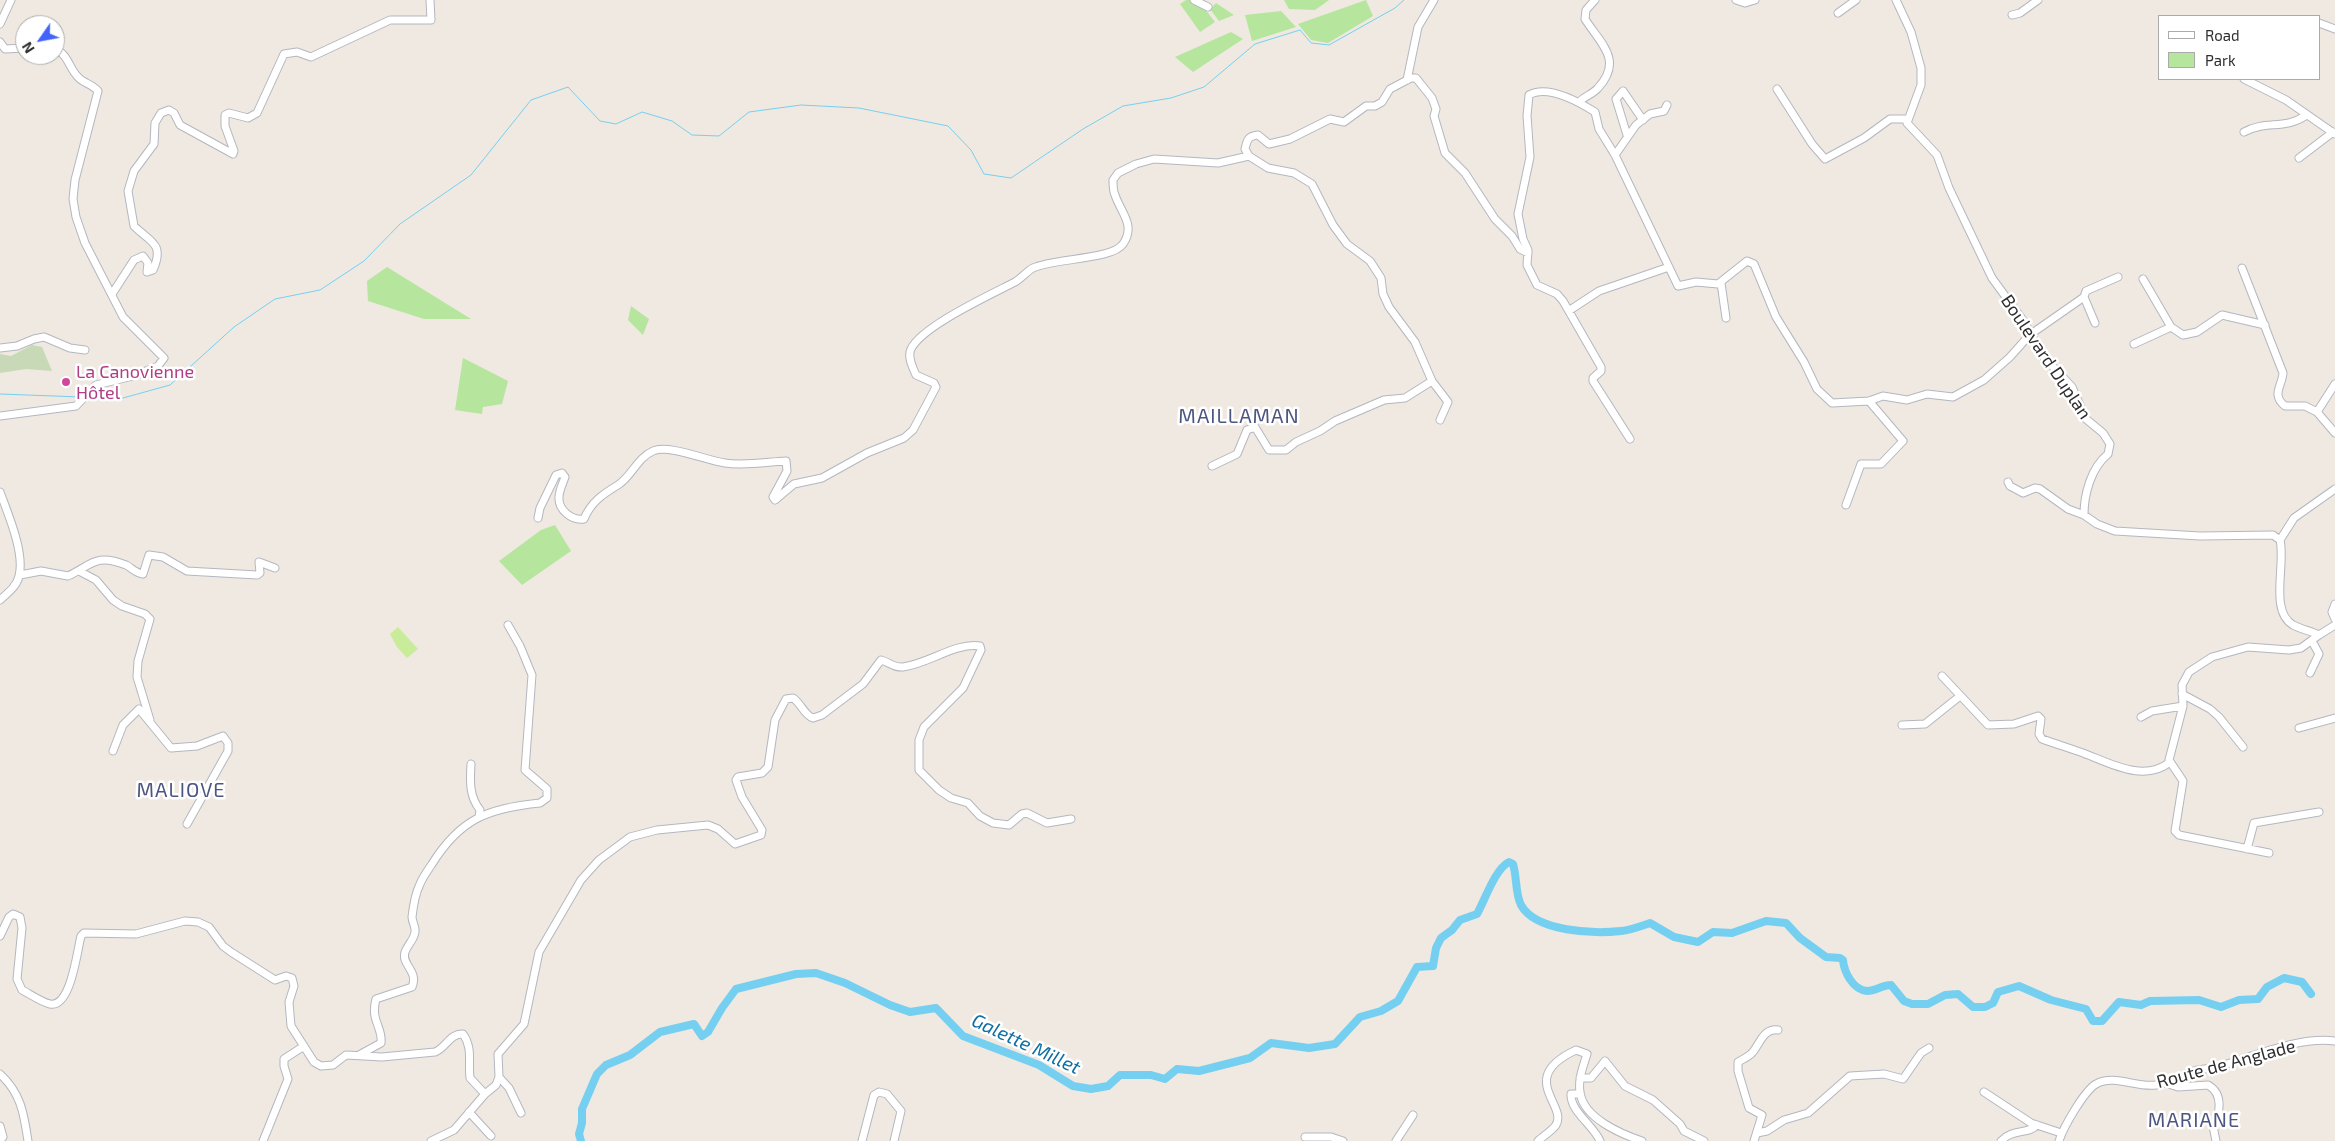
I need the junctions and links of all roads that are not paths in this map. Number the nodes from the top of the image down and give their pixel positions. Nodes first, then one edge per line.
1 (11, 0) edge
2 (430, 0) edge
3 (1194, 0) edge
4 (1434, 0) edge
5 (1595, 0) edge
6 (1736, 0) edge
7 (1755, 0) edge
8 (1856, 0) edge
9 (1896, 0) edge
10 (2038, 0) edge
11 (1208, 7) dead end
12 (1838, 14) dead end
13 (2012, 15) dead end
14 (2320, 23) edge
15 (0, 24) edge
16 (2335, 29) edge
17 (0, 42) edge
18 (15, 48) edge
19 (65, 57) edge
20 (1407, 80) junction
21 (2246, 80) edge
22 (1777, 89) dead end
23 (1579, 102) junction
24 (1667, 105) dead end
25 (2306, 116) junction
26 (1907, 119) junction
27 (1643, 120) junction
28 (2244, 132) dead end
29 (2334, 133) edge
30 (1627, 135) junction
31 (1615, 155) junction
32 (1249, 156) junction
33 (2299, 158) dead end
34 (1528, 253) junction
35 (1669, 267) junction
36 (2242, 268) dead end
37 (2118, 277) dead end
38 (2143, 279) dead end
39 (1721, 283) junction
40 (112, 294) junction
41 (2084, 297) junction
42 (1570, 310) junction
43 (1726, 318) dead end
44 (2096, 322) dead end
45 (2265, 325) junction
46 (2171, 327) junction
47 (2032, 335) junction
48 (2134, 344) dead end
49 (0, 348) edge
50 (85, 350) dead end
51 (1432, 382) junction
52 (2335, 384) edge
53 (1869, 401) junction
54 (2317, 412) junction
55 (0, 416) edge
56 (1440, 420) dead end
57 (2335, 433) edge
58 (1630, 439) dead end
59 (1212, 466) dead end
60 (2008, 482) dead end
61 (2335, 489) edge
62 (0, 492) edge
63 (1846, 505) dead end
64 (2084, 515) junction
65 (538, 518) dead end
66 (2280, 540) junction
67 (276, 568) dead end
68 (79, 571) junction
69 (20, 576) junction
70 (0, 600) edge
71 (2335, 604) edge
72 (2335, 619) edge
73 (508, 625) dead end
74 (2335, 625) edge
75 (2318, 635) junction
76 (2312, 641) junction
77 (2310, 673) dead end
78 (1942, 676) dead end
79 (2182, 694) junction
80 (1960, 696) junction
81 (2183, 706) junction
82 (2141, 717) dead end
83 (2335, 718) edge
84 (150, 720) junction
85 (1902, 725) dead end
86 (2299, 728) dead end
87 (2243, 747) dead end
88 (113, 752) dead end
89 (2170, 762) junction
90 (471, 764) dead end
91 (2319, 812) dead end
92 (479, 817) junction
93 (1072, 819) dead end
94 (187, 824) dead end
95 (2247, 849) junction
96 (2269, 853) dead end
97 (0, 936) edge
98 (1778, 1030) dead end
99 (2335, 1041) edge
100 (304, 1046) junction
101 (1929, 1048) dead end
102 (359, 1055) junction
103 (0, 1074) edge
104 (498, 1077) junction
105 (1580, 1078) junction
106 (2165, 1083) junction
107 (1984, 1092) dead end
108 (485, 1094) junction
109 (1580, 1094) junction
110 (469, 1112) junction
111 (521, 1113) dead end
112 (1413, 1115) dead end
113 (2037, 1125) junction
114 (0, 1126) edge
115 (1757, 1133) junction
116 (2061, 1133) junction
117 (491, 1136) dead end
118 (1305, 1137) dead end
119 (0, 1140) edge
120 (28, 1141) edge
121 (263, 1141) edge
122 (432, 1141) edge
123 (862, 1141) edge
124 (894, 1141) edge
125 (1343, 1141) edge
126 (1396, 1141) edge
127 (1538, 1141) edge
128 (1600, 1141) edge
129 (1642, 1141) edge
130 (1704, 1141) edge
131 (1754, 1141) edge
132 (2001, 1141) edge
133 (2059, 1141) edge
134 (2216, 1141) edge

1 - 15 street
2 - 40 street
3 - 11 street
4 - 20 street
5 - 23 street
6 - 7 street
8 - 12 street
9 - 26 street
10 - 13 street
14 - 16 street
17 - 18 street
19 - 40 street
20 - 32 street
20 - 34 street
21 - 25 street
22 - 26 street
23 - 31 street
23 - 34 street
24 - 27 street
25 - 28 street
25 - 29 street
26 - 47 street, Boulevard Duplan
27 - 30 street
27 - 30 street
29 - 33 street
30 - 31 street
31 - 35 street
32 - 51 street
32 - 65 street
34 - 42 street
35 - 39 street
35 - 42 street
36 - 45 street
37 - 41 street
38 - 46 street
39 - 43 street
39 - 53 street
40 - 55 street
41 - 44 street
41 - 47 street
42 - 58 street
45 - 46 street
45 - 54 street
46 - 48 street
47 - 53 street
47 - 64 street, Boulevard Duplan
49 - 50 street
51 - 56 street
51 - 59 street
52 - 54 street
53 - 63 street
54 - 57 street
60 - 64 street
61 - 66 street
62 - 69 street
64 - 66 street
66 - 75 street
67 - 68 street
68 - 69 street
68 - 84 street
69 - 70 street
71 - 72 street
73 - 92 street
74 - 75 street
75 - 76 street
76 - 77 street
76 - 79 street
78 - 80 street
79 - 81 street
79 - 87 street
80 - 85 street
80 - 89 street
81 - 82 street
81 - 89 street
83 - 86 street
84 - 88 street
84 - 94 street
89 - 95 street
90 - 92 street
91 - 95 street
92 - 102 street
93 - 104 street
95 - 96 street
97 - 100 street
98 - 115 street
99 - 106 street, Route de Anglade
100 - 102 street
100 - 121 street
101 - 115 street
102 - 108 street
103 - 120 street
104 - 108 street
104 - 111 street
105 - 109 street
105 - 127 street
105 - 130 street
106 - 116 street, Route de Anglade
106 - 134 street
107 - 113 street
108 - 110 street
109 - 128 street
109 - 129 street
110 - 117 street
110 - 122 street
112 - 126 street
113 - 116 street
113 - 132 street
114 - 119 street
115 - 131 street
116 - 133 street, Route de Anglade
118 - 125 street
123 - 124 street

